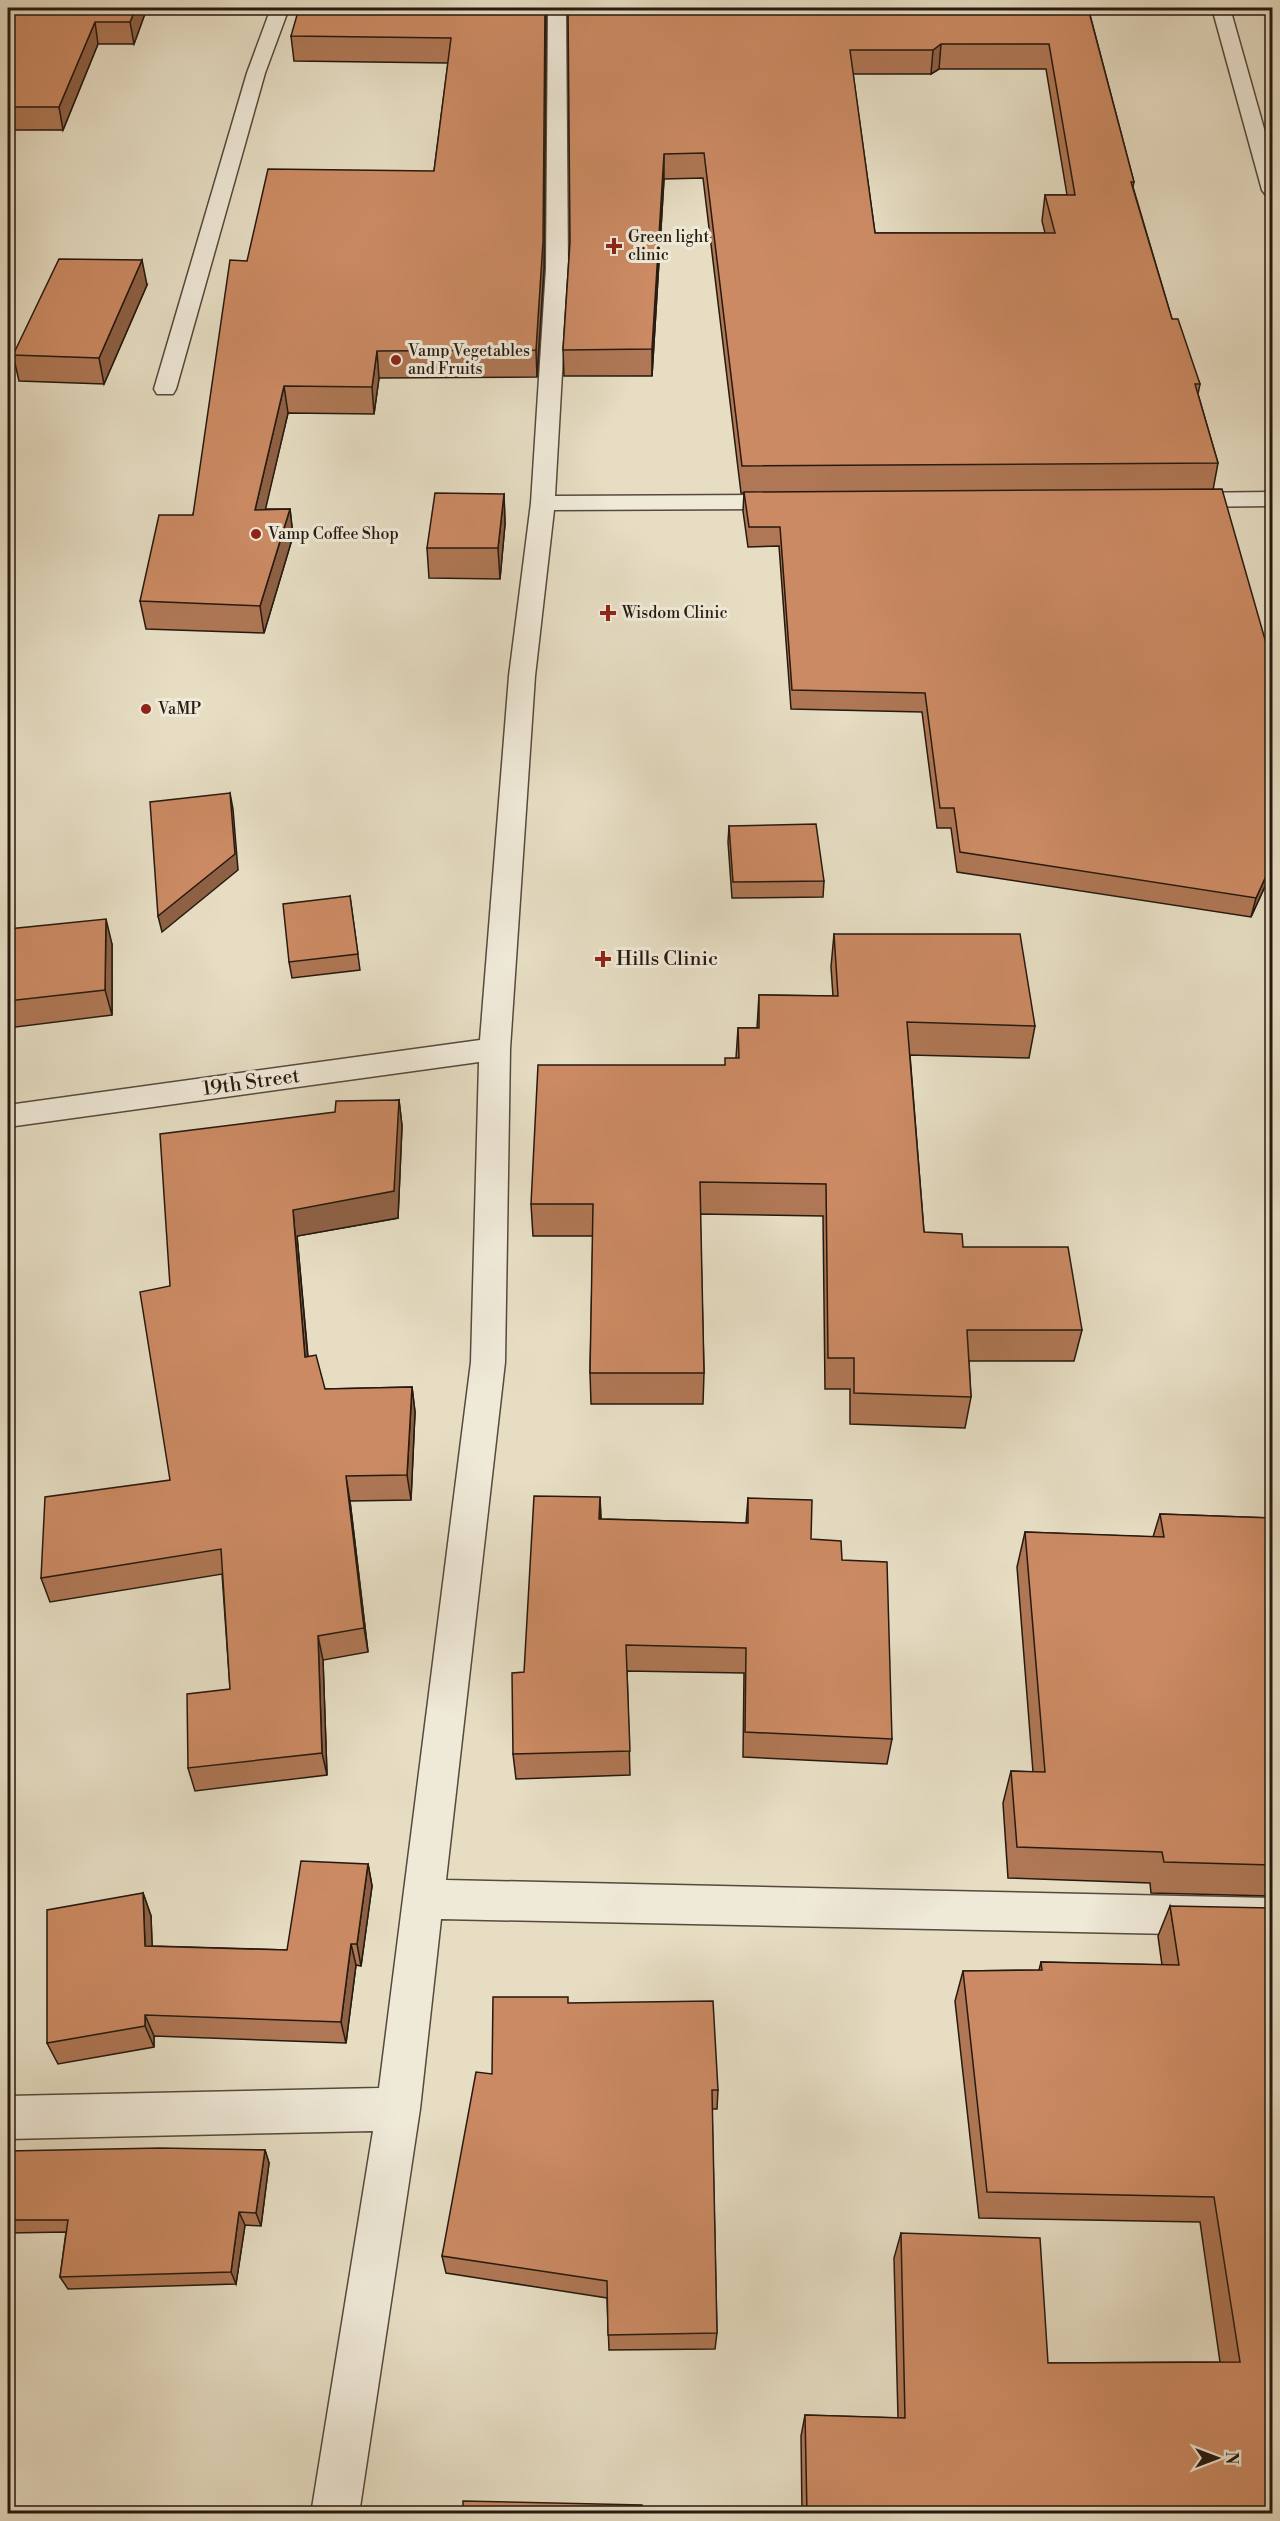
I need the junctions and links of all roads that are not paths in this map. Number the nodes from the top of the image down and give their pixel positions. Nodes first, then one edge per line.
1 (280, 8) edge
2 (556, 8) edge
3 (1221, 8) edge
4 (1272, 190) edge
5 (165, 389) dead end
6 (1272, 499) edge
7 (1154, 500) edge
8 (543, 502) junction
9 (813, 502) edge
10 (495, 1049) junction
11 (8, 1116) edge
12 (424, 1899) junction
13 (1272, 1917) edge
14 (398, 2109) junction
15 (8, 2117) edge
16 (335, 2514) edge

1 - 5 street
2 - 8 street
3 - 4 street
6 - 7 street
8 - 9 street
8 - 10 street
10 - 11 street, 19th Street
10 - 12 street
12 - 13 street
12 - 14 street
14 - 15 street
14 - 16 street

